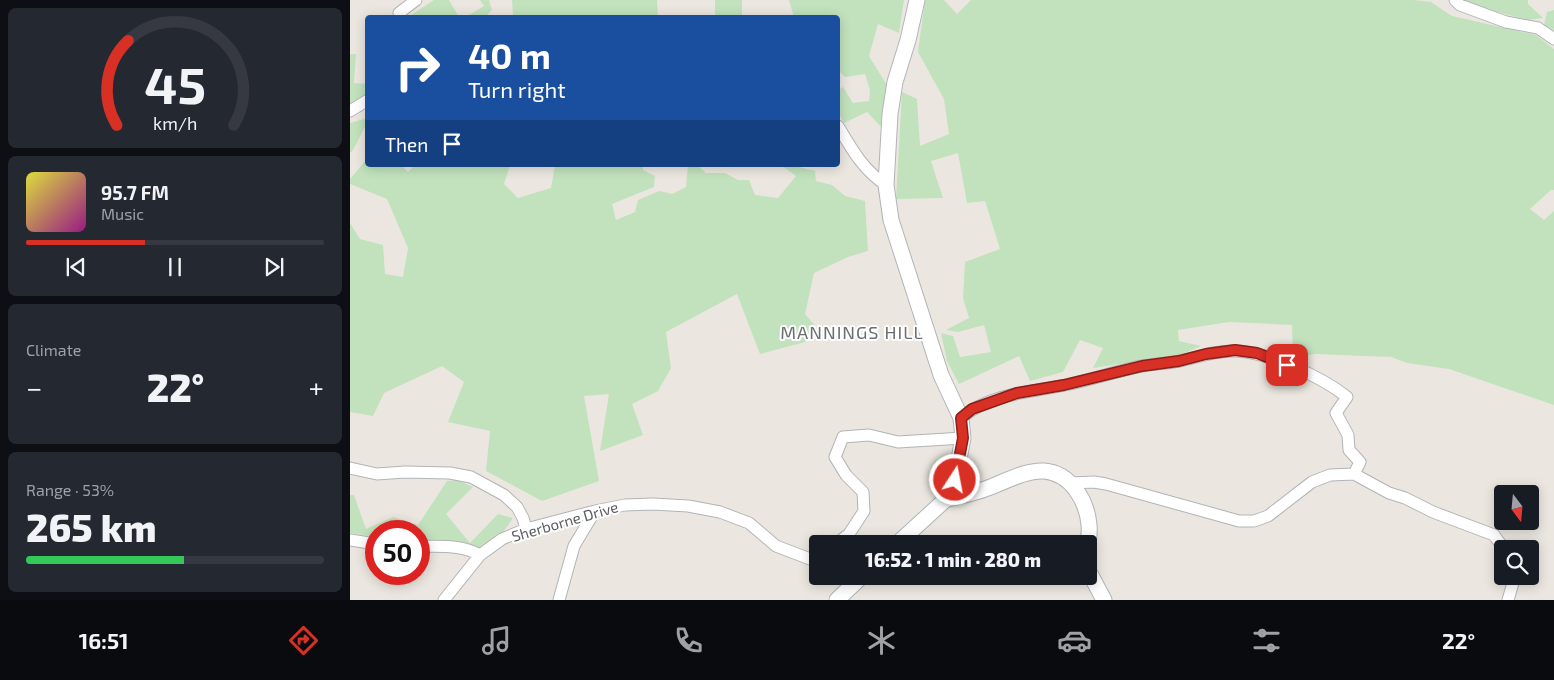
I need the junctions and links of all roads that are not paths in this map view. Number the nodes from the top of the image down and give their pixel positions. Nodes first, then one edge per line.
1 (399, 0) edge
2 (416, 0) edge
3 (917, 0) edge
4 (1455, 0) edge
5 (399, 15) edge
6 (1554, 39) edge
7 (365, 102) edge
8 (350, 111) edge
9 (840, 129) edge
10 (886, 185) junction
11 (961, 418) junction
12 (963, 438) junction
13 (350, 468) edge
14 (1354, 474) junction
15 (1070, 483) junction
16 (945, 500) junction
17 (595, 511) junction
18 (526, 530) junction
19 (848, 535) edge
20 (907, 535) edge
21 (1089, 535) edge
22 (350, 540) edge
23 (1498, 540) edge
24 (365, 542) edge
25 (430, 546) edge
26 (480, 554) junction
27 (809, 559) edge
28 (853, 585) edge
29 (1096, 585) edge
30 (1513, 585) edge
31 (444, 600) edge
32 (559, 600) edge
33 (837, 600) edge
34 (1104, 600) edge
35 (1508, 600) edge

1 - 5 street
2 - 5 street
3 - 10 main road
4 - 6 street
7 - 8 street
9 - 10 street
10 - 11 main road
11 - 12 main road
11 - 14 street
12 - 16 main road
12 - 19 street
13 - 18 street
14 - 15 street
14 - 23 street
15 - 16 main road
15 - 21 main road
16 - 20 main road
17 - 18 street, Sherborne Drive
17 - 27 street, Sherborne Drive
17 - 32 street
18 - 26 street, Sherborne Drive
22 - 24 street
25 - 26 street
26 - 31 street, Sherborne Drive
28 - 33 main road
29 - 34 main road
30 - 35 street

